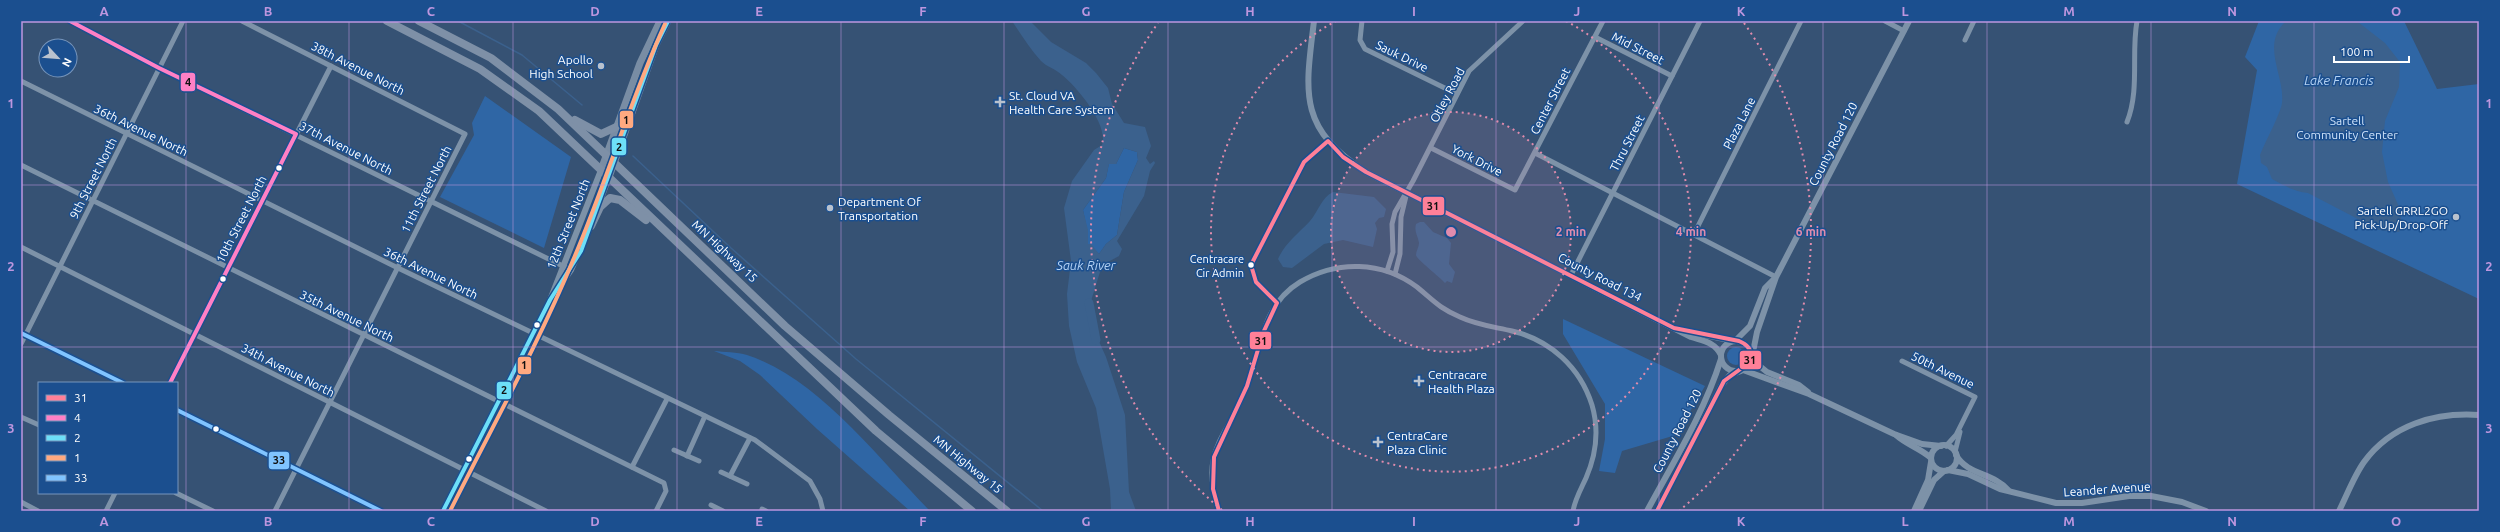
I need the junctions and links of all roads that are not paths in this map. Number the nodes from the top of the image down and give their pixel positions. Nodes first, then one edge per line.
1 (70, 21) edge
2 (183, 21) edge
3 (242, 21) edge
4 (387, 21) edge
5 (419, 21) edge
6 (660, 21) edge
7 (668, 21) edge
8 (1314, 21) edge
9 (1362, 21) edge
10 (1523, 21) edge
11 (1603, 21) edge
12 (1700, 21) edge
13 (1801, 21) edge
14 (1885, 21) edge
15 (1908, 21) edge
16 (1974, 21) edge
17 (2137, 21) edge
18 (1904, 31) junction
19 (1594, 37) junction
20 (1965, 40) dead end
21 (331, 66) junction
22 (159, 68) junction
23 (1672, 76) junction
24 (21, 80) edge
25 (1457, 94) junction
26 (558, 109) junction
27 (2127, 122) dead end
28 (616, 127) junction
29 (126, 134) junction
30 (296, 134) junction
31 (465, 134) joint
32 (1431, 148) junction
33 (1535, 153) junction
34 (606, 155) junction
35 (614, 163) junction
36 (21, 165) edge
37 (601, 170) junction
38 (609, 178) junction
39 (1515, 190) joint
40 (1407, 191) junction
41 (1613, 193) junction
42 (262, 200) junction
43 (92, 202) junction
44 (431, 202) junction
45 (591, 226) junction
46 (1694, 234) junction
47 (21, 247) edge
48 (700, 264) junction
49 (60, 266) junction
50 (564, 266) junction
51 (228, 268) junction
52 (398, 268) junction
53 (571, 270) junction
54 (1387, 271) junction
55 (1395, 274) junction
56 (1572, 275) junction
57 (1776, 277) junction
58 (550, 300) junction
59 (1680, 330) junction
60 (533, 333) junction
61 (23, 334) edge
62 (194, 334) junction
63 (364, 335) junction
64 (1734, 341) junction
65 (21, 344) edge
66 (1721, 357) junction
67 (1751, 358) junction
68 (1902, 361) dead end
69 (1742, 370) junction
70 (121, 382) edge
71 (170, 382) edge
72 (1809, 394) junction
73 (668, 399) junction
74 (497, 401) junction
75 (330, 402) junction
76 (178, 410) edge
77 (2479, 415) edge
78 (21, 416) edge
79 (705, 416) junction
80 (1964, 419) junction
81 (38, 424) edge
82 (1894, 434) junction
83 (750, 438) junction
84 (1944, 446) junction
85 (674, 450) dead end
86 (1956, 454) junction
87 (687, 456) junction
88 (1931, 459) junction
89 (699, 461) dead end
90 (632, 467) junction
91 (296, 469) junction
92 (463, 469) junction
93 (1946, 471) junction
94 (721, 472) dead end
95 (730, 476) junction
96 (747, 484) dead end
97 (2008, 490) junction
98 (114, 494) edge
99 (178, 494) edge
100 (21, 502) edge
101 (711, 505) dead end
102 (38, 511) edge
103 (106, 511) edge
104 (213, 511) edge
105 (275, 511) edge
106 (381, 511) edge
107 (442, 511) edge
108 (546, 511) edge
109 (656, 511) edge
110 (721, 511) edge
111 (823, 511) edge
112 (972, 511) edge
113 (1007, 511) edge
114 (1219, 511) edge
115 (1572, 511) edge
116 (1647, 511) edge
117 (1657, 511) edge
118 (1914, 511) edge
119 (1919, 511) edge
120 (2206, 511) edge
121 (2339, 511) edge

1 - 22 street, 37th Avenue North
2 - 22 street, 9th Street North
3 - 21 street, 38th Avenue North
4 - 37 highway
5 - 26 highway, MN Highway 15
6 - 28 main road, 12th Street North
7 - 35 main road
8 - 40 street, County Road 134
9 - 25 street, Sauk Drive
10 - 25 street, Otley Road
11 - 19 street, Center Street
12 - 23 street, Thru Street
13 - 46 street, Plaza Lane
14 - 18 street
15 - 18 street, County Road 120
16 - 20 street
17 - 27 street
18 - 57 street, County Road 120
19 - 23 street, Mid Street
19 - 33 street, Center Street
21 - 30 street, 10th Street North
21 - 31 street, 38th Avenue North
22 - 29 street, 9th Street North
22 - 30 street, 37th Avenue North
23 - 41 street, Thru Street
24 - 29 street, 36th Avenue North
25 - 32 street, Otley Road
26 - 28 highway
26 - 34 highway, MN Highway 15
28 - 34 main road, 12th Street North
29 - 42 street, 36th Avenue North
29 - 43 street, 9th Street North
30 - 42 street, 10th Street North
30 - 44 street, 37th Avenue North
31 - 44 street, 11th Street North
32 - 39 street, York Drive
32 - 40 street, Otley Road
33 - 39 street, Center Street
33 - 41 street
34 - 35 highway, MN Highway 15
34 - 37 main road, 12th Street North
35 - 38 main road
35 - 113 highway, MN Highway 15
36 - 43 street, 35th Avenue North
37 - 38 highway
37 - 50 street, 12th Street North
38 - 45 street, 12th Street North
38 - 48 highway
40 - 54 street
40 - 55 street
40 - 56 street, County Road 134
41 - 46 street
41 - 56 street, Thru Street
42 - 51 street, 10th Street North
42 - 52 street, 36th Avenue North
43 - 49 street, 9th Street North
43 - 51 street, 35th Avenue North
44 - 50 street, 37th Avenue North
44 - 52 street, 11th Street North
45 - 48 highway
45 - 53 street, 12th Street North
46 - 57 street
47 - 49 street, 34th Avenue North
48 - 112 highway
49 - 61 street, 9th Street North
49 - 62 street, 34th Avenue North
50 - 53 street, 37th Avenue North
50 - 58 street, 12th Street North
51 - 62 street, 10th Street North
51 - 63 street, 35th Avenue North
52 - 60 street, 36th Avenue North
52 - 63 street, 11th Street North
53 - 58 street, 12th Street North
54 - 55 street
54 - 114 street
55 - 115 street
56 - 59 street, County Road 134
57 - 64 street, County Road 120
57 - 67 street, County Road 120
58 - 60 street, 12th Street North
59 - 64 street, County Road 134
59 - 66 street, County Road 134
60 - 73 street, 36th Avenue North
60 - 74 street, 12th Street North
61 - 65 street, 9th Street North
61 - 70 street
62 - 71 street, 10th Street North
62 - 75 street, 34th Avenue North
63 - 74 street, 35th Avenue North
63 - 75 street, 11th Street North
64 - 66 street
64 - 67 street
66 - 69 street
66 - 116 street, County Road 120
67 - 69 street
67 - 72 street
68 - 80 street, 50th Avenue
69 - 72 street
69 - 117 street, County Road 120
72 - 82 street
73 - 79 street, 36th Avenue North
73 - 90 street
74 - 90 street, 35th Avenue North
74 - 92 street, 12th Street North
75 - 91 street, 11th Street North
75 - 92 street, 34th Avenue North
76 - 91 street
77 - 121 street
78 - 81 street
79 - 83 street, 36th Avenue North
79 - 87 street
80 - 84 street
80 - 86 street
82 - 84 street
82 - 88 street
83 - 95 street
83 - 111 street, 36th Avenue North
84 - 86 street
84 - 88 street
85 - 87 street
86 - 93 street
86 - 97 street, Leander Avenue
87 - 89 street
88 - 93 street
88 - 118 street
90 - 109 street, 35th Avenue North
91 - 105 street, 11th Street North
91 - 106 street
92 - 107 street, 12th Street North
92 - 108 street, 34th Avenue North
93 - 97 street, Leander Avenue
93 - 119 street
94 - 95 street
95 - 96 street
97 - 120 street, Leander Avenue
98 - 103 street
99 - 104 street
100 - 102 street
101 - 110 street

